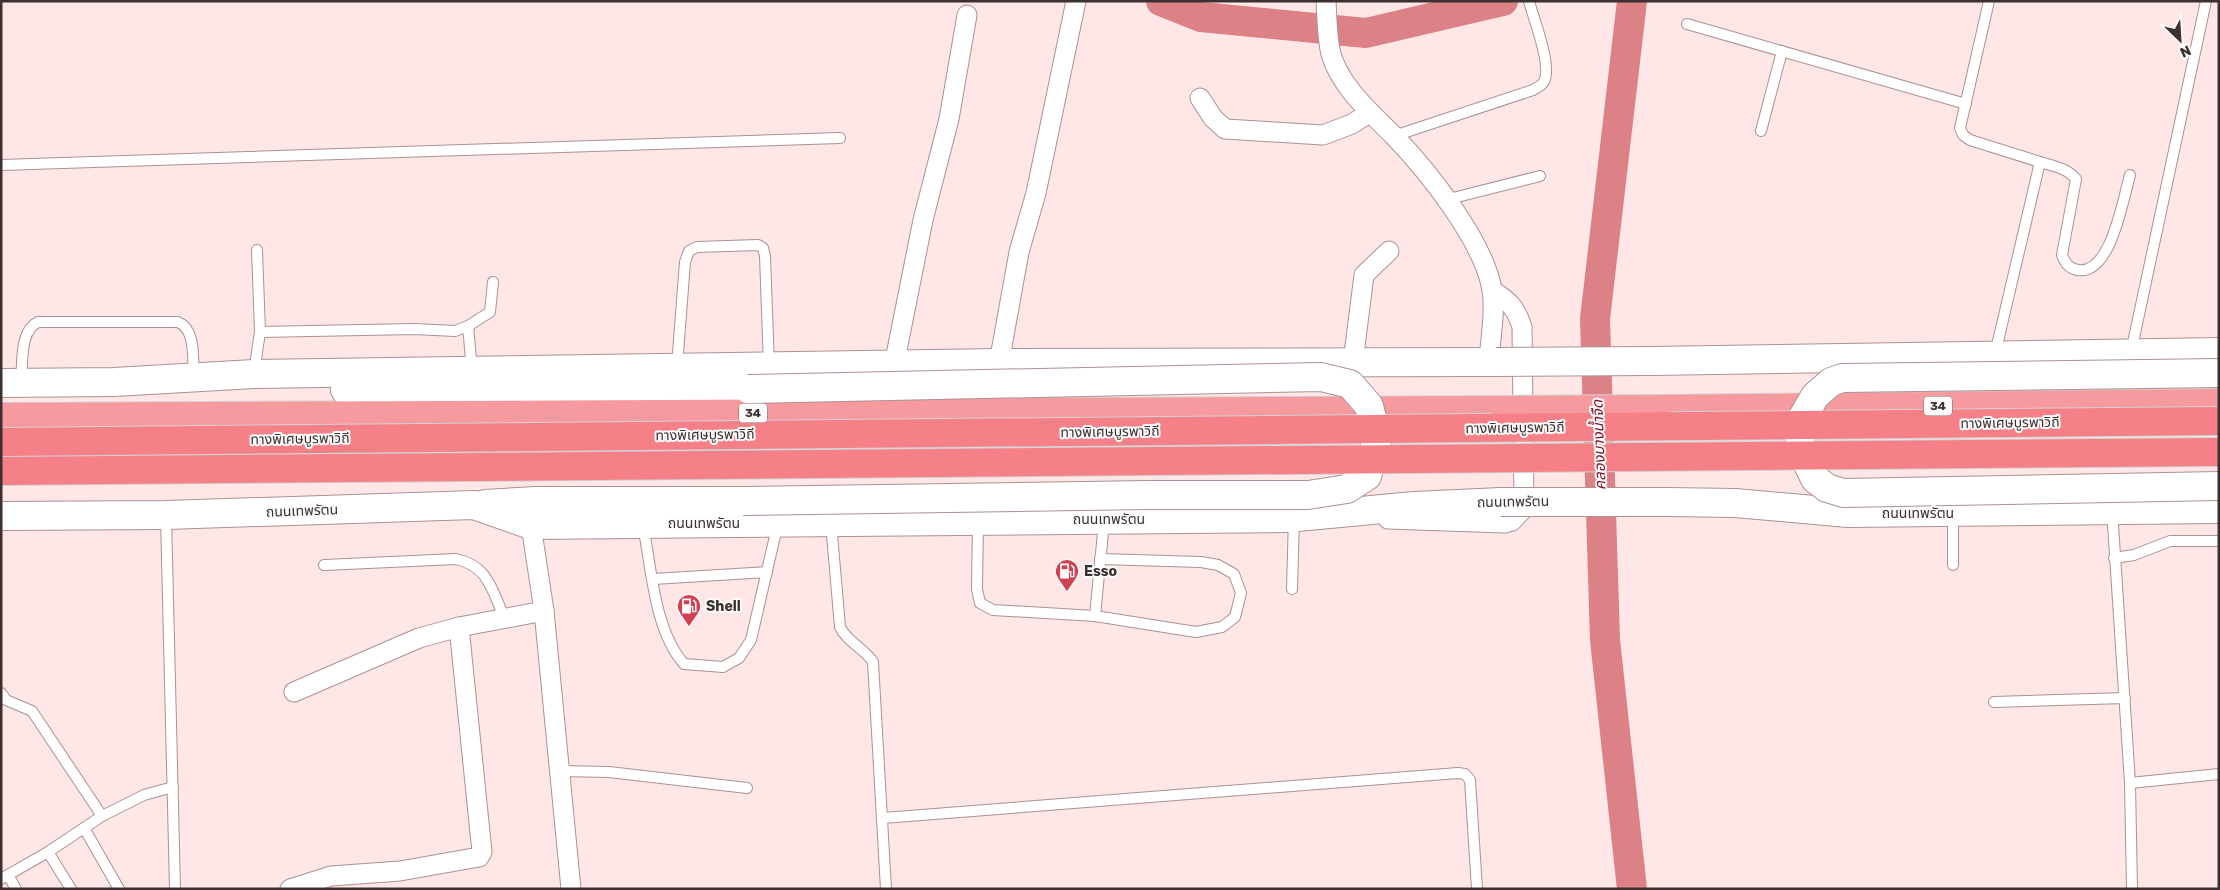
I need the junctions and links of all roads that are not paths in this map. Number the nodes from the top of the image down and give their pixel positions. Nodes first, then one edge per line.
1 (1076, 1) edge
2 (1989, 1) edge
3 (2206, 1) edge
4 (1529, 3) edge
5 (1326, 5) edge
6 (967, 15) dead end
7 (1688, 24) dead end
8 (1782, 51) junction
9 (1200, 98) dead end
10 (1966, 104) junction
11 (1370, 113) junction
12 (1761, 131) dead end
13 (1394, 136) junction
14 (840, 138) dead end
15 (2040, 162) junction
16 (1, 166) edge
17 (2130, 175) dead end
18 (1540, 176) dead end
19 (1445, 200) junction
20 (257, 250) dead end
21 (1389, 251) dead end
22 (493, 282) dead end
23 (1493, 291) junction
24 (468, 326) junction
25 (260, 332) junction
26 (2131, 352) junction
27 (2219, 352) edge
28 (1995, 354) junction
29 (1353, 362) junction
30 (1492, 362) junction
31 (999, 363) junction
32 (894, 365) junction
33 (769, 367) junction
34 (677, 368) junction
35 (472, 371) junction
36 (2219, 373) edge
37 (254, 374) junction
38 (194, 378) junction
39 (114, 382) junction
40 (11, 383) edge
41 (2219, 403) edge
42 (1, 417) edge
43 (2219, 421) edge
44 (1, 442) edge
45 (2219, 452) edge
46 (2219, 461) edge
47 (1, 471) edge
48 (1, 481) edge
49 (2219, 486) edge
50 (474, 505) junction
51 (2219, 508) edge
52 (2112, 510) junction
53 (1953, 513) junction
54 (166, 515) junction
55 (1338, 515) junction
56 (1, 516) edge
57 (1294, 517) junction
58 (1104, 519) junction
59 (978, 520) junction
60 (779, 522) junction
61 (831, 522) junction
62 (643, 523) junction
63 (531, 525) junction
64 (2219, 541) edge
65 (2114, 558) junction
66 (1100, 559) junction
67 (324, 565) dead end
68 (1953, 565) dead end
69 (767, 572) junction
70 (653, 579) junction
71 (1292, 589) dead end
72 (544, 611) junction
73 (1095, 616) junction
74 (505, 618) junction
75 (459, 627) junction
76 (294, 692) dead end
77 (2125, 698) junction
78 (3, 699) edge
79 (1994, 702) dead end
80 (560, 771) junction
81 (2219, 774) edge
82 (2130, 783) junction
83 (173, 787) junction
84 (747, 788) dead end
85 (102, 816) junction
86 (883, 818) junction
87 (84, 828) junction
88 (48, 852) junction
89 (5, 877) edge
90 (16, 889) edge
91 (72, 889) edge
92 (119, 889) edge
93 (175, 889) edge
94 (290, 889) edge
95 (571, 889) edge
96 (886, 889) edge
97 (1477, 889) edge
98 (2132, 889) edge

1 - 31 street
2 - 10 lane
3 - 26 lane
4 - 13 lane
5 - 11 street
6 - 32 street
7 - 8 lane
8 - 10 lane
8 - 12 lane
9 - 11 street
10 - 15 lane
11 - 13 street
13 - 19 street
14 - 16 lane
15 - 17 lane
15 - 28 lane
18 - 19 lane
19 - 23 street
20 - 25 lane
21 - 29 street
22 - 24 lane
23 - 30 street
23 - 55 street
24 - 25 lane
24 - 35 lane
25 - 37 lane
26 - 27 main road
26 - 28 main road
28 - 30 main road, bridge
29 - 30 main road
29 - 31 main road
31 - 32 main road
32 - 33 main road
33 - 34 main road
33 - 34 lane
34 - 35 main road
35 - 37 main road
36 - 49 main road, bridge
37 - 38 main road
38 - 39 main road
38 - 40 lane
39 - 40 main road
39 - 50 main road, bridge
41 - 42 highway, 34, bridge
43 - 44 highway, ทางพิเศษบูรพาวิถี, bridge
45 - 47 highway, ทางพิเศษบูรพาวิถี, bridge
46 - 48 highway
50 - 54 main road, ถนนเทพรัตน
50 - 63 main road, ถนนเทพรัตน
51 - 52 main road, ถนนเทพรัตน
52 - 53 main road, ถนนเทพรัตน
52 - 65 lane
53 - 55 main road, ถนนเทพรัตน, bridge
53 - 68 lane
54 - 56 main road, ถนนเทพรัตน
54 - 83 lane
55 - 57 main road, ถนนเทพรัตน
57 - 58 main road, ถนนเทพรัตน
57 - 71 lane
58 - 59 main road, ถนนเทพรัตน
58 - 66 lane
59 - 61 main road, ถนนเทพรัตน
59 - 73 lane
60 - 61 main road, ถนนเทพรัตน
60 - 62 main road, ถนนเทพรัตน
60 - 69 lane
61 - 86 lane
62 - 63 main road, ถนนเทพรัตน
62 - 70 lane
63 - 72 street
64 - 65 lane
65 - 77 lane
66 - 73 lane
66 - 73 lane
67 - 74 lane
69 - 70 lane
69 - 70 lane
72 - 74 street
72 - 80 street
74 - 75 street
75 - 76 street
75 - 94 street
77 - 79 lane
77 - 82 lane
78 - 85 lane
80 - 84 lane
80 - 95 street
81 - 82 lane
82 - 98 lane
83 - 85 lane
83 - 93 lane
85 - 87 lane
86 - 96 lane
86 - 97 lane
87 - 88 lane
87 - 92 lane
88 - 89 lane
88 - 91 lane
89 - 90 lane

